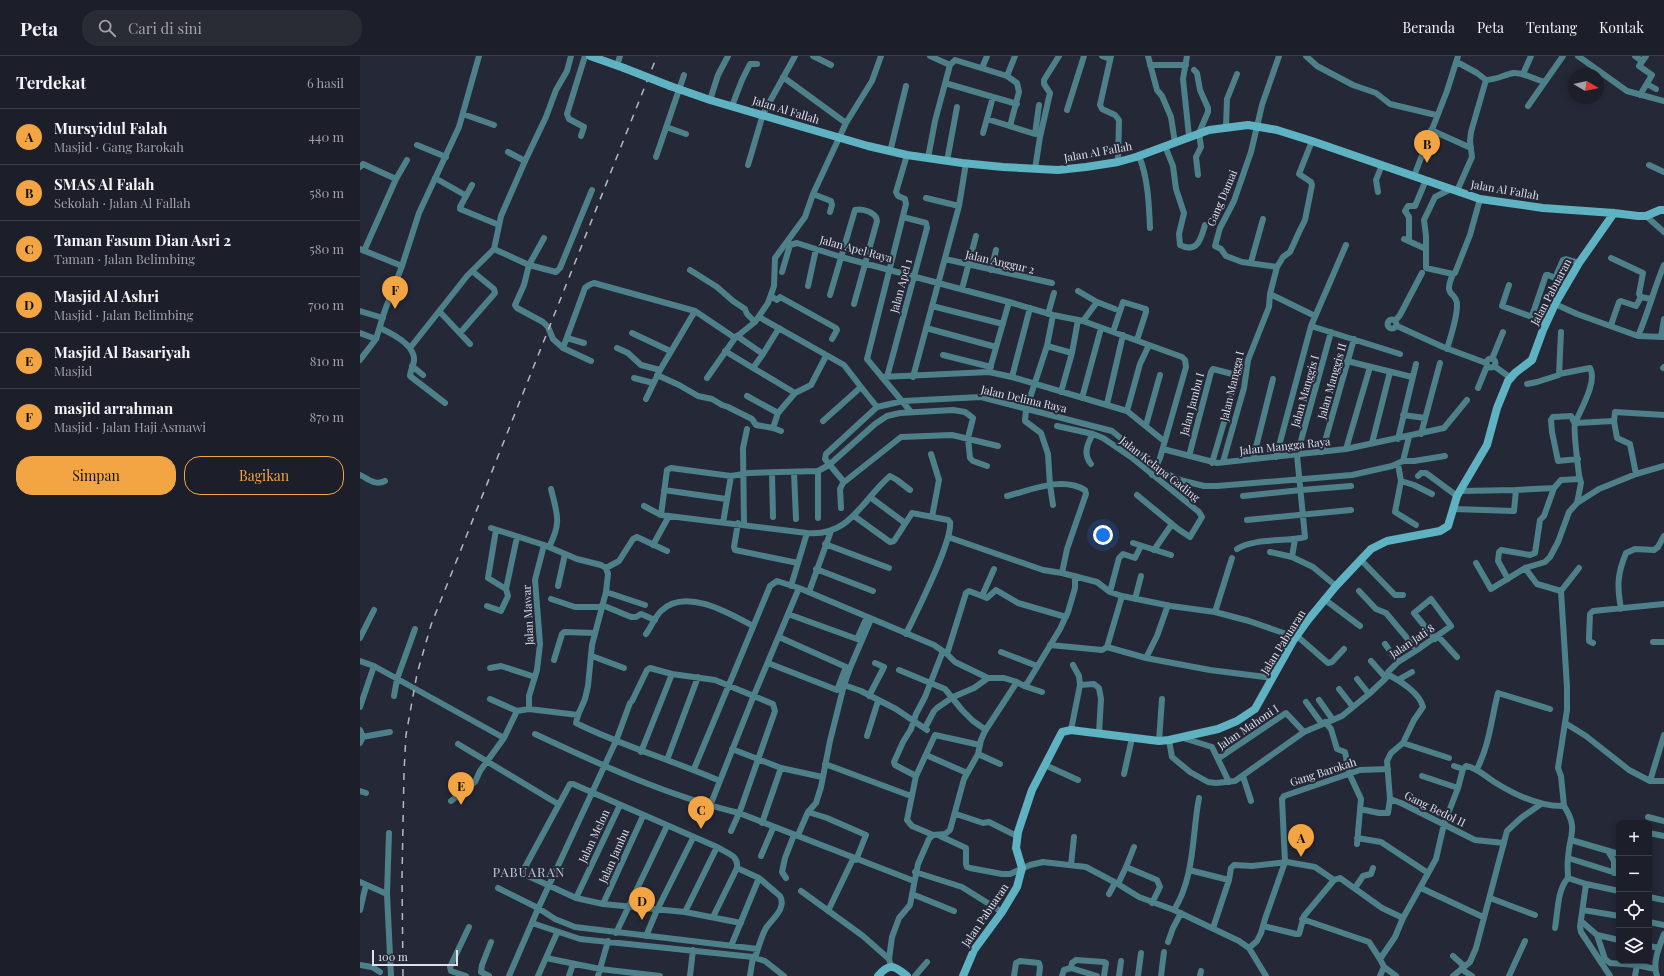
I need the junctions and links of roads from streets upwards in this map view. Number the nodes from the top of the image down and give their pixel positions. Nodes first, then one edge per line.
1 (479, 56) edge
2 (571, 56) edge
3 (585, 56) edge
4 (590, 56) edge
5 (620, 56) edge
6 (728, 56) edge
7 (794, 56) edge
8 (813, 56) edge
9 (881, 56) edge
10 (930, 56) edge
11 (987, 56) edge
12 (1015, 56) edge
13 (1059, 56) edge
14 (1084, 56) edge
15 (1102, 56) edge
16 (1148, 56) edge
17 (1188, 56) edge
18 (1279, 56) edge
19 (1306, 56) edge
20 (1531, 56) edge
21 (1563, 56) edge
22 (1578, 56) edge
23 (1635, 56) edge
24 (1111, 58) edge
25 (1458, 59) edge
26 (1644, 59) edge
27 (756, 64) dead end
28 (831, 65) dead end
29 (950, 65) junction
30 (1150, 65) junction
31 (1186, 65) junction
32 (620, 67) junction
33 (982, 68) junction
34 (1194, 70) dead end
35 (1238, 74) dead end
36 (1523, 74) junction
37 (684, 75) dead end
38 (1007, 76) junction
39 (783, 77) junction
40 (1486, 80) junction
41 (1544, 82) junction
42 (944, 83) junction
43 (1647, 84) junction
44 (906, 86) dead end
45 (679, 89) junction
46 (1656, 89) dead end
47 (1640, 95) junction
48 (993, 97) junction
49 (710, 100) junction
50 (1664, 101) edge
51 (1017, 104) junction
52 (1038, 105) dead end
53 (732, 106) junction
54 (1528, 106) dead end
55 (957, 107) dead end
56 (1067, 110) dead end
57 (463, 114) junction
58 (763, 114) junction
59 (1436, 115) junction
60 (987, 119) junction
61 (846, 123) junction
62 (494, 125) dead end
63 (1010, 126) junction
64 (1258, 126) junction
65 (666, 127) junction
66 (1226, 127) junction
67 (1431, 130) junction
68 (1199, 132) junction
69 (983, 133) dead end
70 (686, 134) dead end
71 (581, 136) dead end
72 (1189, 136) junction
73 (839, 138) junction
74 (1312, 141) junction
75 (1175, 143) junction
76 (417, 145) dead end
77 (1165, 146) junction
78 (1471, 148) junction
79 (508, 152) dead end
80 (890, 152) junction
81 (907, 155) junction
82 (1139, 156) junction
83 (446, 157) junction
84 (656, 157) dead end
85 (928, 158) junction
86 (407, 160) dead end
87 (525, 161) junction
88 (947, 161) junction
89 (1118, 162) junction
90 (964, 163) junction
91 (361, 165) edge
92 (748, 165) dead end
93 (1382, 165) junction
94 (1649, 165) dead end
95 (1035, 169) junction
96 (1664, 172) edge
97 (1198, 175) dead end
98 (1414, 176) junction
99 (434, 178) junction
100 (396, 179) junction
101 (1426, 180) junction
102 (472, 185) dead end
103 (592, 190) dead end
104 (1454, 190) junction
105 (1378, 192) dead end
106 (813, 194) junction
107 (466, 196) junction
108 (926, 198) dead end
109 (1480, 199) junction
110 (957, 207) junction
111 (830, 212) dead end
112 (1657, 212) edge
113 (1614, 213) junction
114 (903, 217) junction
115 (1263, 219) dead end
116 (499, 225) junction
117 (1205, 225) dead end
118 (1150, 228) dead end
119 (1664, 232) edge
120 (976, 236) dead end
121 (544, 238) dead end
122 (1346, 244) dead end
123 (494, 249) junction
124 (816, 249) junction
125 (1426, 249) junction
126 (362, 250) edge
127 (996, 250) dead end
128 (841, 257) junction
129 (1611, 258) dead end
130 (944, 259) junction
131 (1251, 262) junction
132 (866, 263) junction
133 (1579, 264) junction
134 (529, 265) junction
135 (968, 265) junction
136 (1664, 265) edge
137 (402, 266) junction
138 (1277, 267) junction
139 (890, 269) junction
140 (472, 270) junction
141 (690, 270) dead end
142 (991, 270) junction
143 (782, 272) dead end
144 (1422, 273) dead end
145 (1453, 274) junction
146 (914, 276) junction
147 (1555, 278) junction
148 (938, 283) junction
149 (1567, 283) junction
150 (1052, 284) dead end
151 (1509, 285) dead end
152 (808, 286) dead end
153 (962, 289) junction
154 (1078, 291) dead end
155 (1054, 293) dead end
156 (1270, 294) junction
157 (771, 296) junction
158 (830, 296) dead end
159 (1641, 297) junction
160 (1651, 299) junction
161 (1009, 302) junction
162 (1097, 302) junction
163 (854, 304) dead end
164 (1555, 304) junction
165 (932, 306) junction
166 (1030, 308) junction
167 (1115, 309) dead end
168 (360, 310) edge
169 (695, 311) junction
170 (440, 312) junction
171 (1051, 314) junction
172 (1315, 316) junction
173 (1532, 316) junction
174 (383, 318) junction
175 (757, 319) junction
176 (1664, 319) edge
177 (1080, 321) junction
178 (1546, 322) junction
179 (1003, 324) junction
180 (1611, 325) junction
181 (1311, 326) junction
182 (380, 328) junction
183 (779, 328) junction
184 (926, 328) junction
185 (1100, 332) dead end
186 (1113, 332) junction
187 (1332, 332) junction
188 (1503, 332) dead end
189 (1561, 332) dead end
190 (360, 333) edge
191 (460, 333) junction
192 (632, 333) dead end
193 (1123, 335) junction
194 (1638, 336) junction
195 (736, 337) junction
196 (1662, 337) edge
197 (567, 338) junction
198 (376, 339) junction
199 (832, 339) dead end
200 (1354, 339) junction
201 (1137, 340) junction
202 (584, 343) dead end
203 (470, 344) dead end
204 (1149, 344) junction
205 (1047, 346) junction
206 (996, 347) junction
207 (410, 348) junction
208 (562, 348) junction
209 (617, 348) dead end
210 (1447, 349) junction
211 (670, 351) junction
212 (725, 351) junction
213 (1072, 353) junction
214 (764, 354) junction
215 (1400, 354) dead end
216 (943, 355) dead end
217 (826, 356) junction
218 (360, 360) edge
219 (591, 361) dead end
220 (1347, 361) junction
221 (1440, 363) dead end
222 (1416, 364) dead end
223 (1490, 364) junction
224 (412, 366) junction
225 (752, 368) junction
226 (1370, 368) junction
227 (990, 370) junction
228 (1390, 372) junction
229 (658, 373) junction
230 (1559, 374) junction
231 (423, 375) dead end
232 (1160, 375) dead end
233 (913, 376) junction
234 (884, 377) junction
235 (1012, 377) junction
236 (1412, 377) junction
237 (634, 378) dead end
238 (707, 378) dead end
239 (1511, 378) junction
240 (1273, 379) dead end
241 (653, 383) junction
242 (1035, 384) junction
243 (1527, 384) dead end
244 (861, 387) junction
245 (1478, 388) dead end
246 (1061, 392) junction
247 (795, 393) junction
248 (747, 396) dead end
249 (1082, 398) junction
250 (646, 399) dead end
251 (1467, 400) dead end
252 (903, 401) junction
253 (445, 403) dead end
254 (1106, 404) junction
255 (877, 407) junction
256 (1026, 409) junction
257 (1127, 411) junction
258 (912, 412) junction
259 (778, 413) junction
260 (1664, 414) edge
261 (1403, 415) junction
262 (1425, 418) junction
263 (823, 421) dead end
264 (1614, 421) junction
265 (1575, 423) junction
266 (1058, 426) dead end
267 (1146, 426) junction
268 (747, 428) dead end
269 (773, 428) junction
270 (781, 431) dead end
271 (1093, 434) junction
272 (1421, 434) junction
273 (1409, 437) junction
274 (968, 438) junction
275 (1398, 439) junction
276 (1164, 442) junction
277 (1372, 443) junction
278 (998, 446) dead end
279 (1163, 449) junction
280 (1346, 449) junction
281 (1322, 452) junction
282 (931, 454) dead end
283 (1297, 455) junction
284 (1189, 456) junction
285 (1445, 456) dead end
286 (1276, 457) junction
287 (1253, 459) junction
288 (1578, 460) junction
289 (827, 462) junction
290 (1223, 462) junction
291 (1212, 463) junction
292 (1401, 463) junction
293 (1091, 464) dead end
294 (987, 466) dead end
295 (1664, 466) edge
296 (818, 471) junction
297 (1154, 471) junction
298 (794, 472) junction
299 (772, 473) junction
300 (744, 474) junction
301 (1636, 474) junction
302 (360, 475) edge
303 (731, 476) junction
304 (1418, 476) dead end
305 (1580, 477) junction
306 (1300, 480) junction
307 (385, 481) dead end
308 (1401, 481) junction
309 (844, 482) junction
310 (1050, 485) junction
311 (1351, 486) dead end
312 (1554, 488) junction
313 (550, 489) dead end
314 (1301, 489) junction
315 (664, 490) junction
316 (910, 490) dead end
317 (1516, 490) junction
318 (1432, 494) dead end
319 (1459, 494) junction
320 (1137, 495) dead end
321 (1007, 496) dead end
322 (1243, 496) dead end
323 (870, 497) junction
324 (726, 499) junction
325 (1577, 502) junction
326 (1053, 505) dead end
327 (644, 506) dead end
328 (841, 508) dead end
329 (1454, 509) junction
330 (1351, 510) dead end
331 (660, 515) junction
332 (1302, 515) junction
333 (669, 516) junction
334 (854, 516) junction
335 (773, 517) dead end
336 (818, 518) dead end
337 (932, 518) junction
338 (796, 519) dead end
339 (1247, 520) dead end
340 (723, 523) junction
341 (905, 523) junction
342 (741, 524) junction
343 (1172, 524) junction
344 (1416, 525) dead end
345 (831, 531) junction
346 (806, 533) junction
347 (1664, 536) edge
348 (517, 537) junction
349 (948, 537) junction
350 (1295, 539) junction
351 (1133, 543) dead end
352 (825, 544) junction
353 (653, 545) junction
354 (546, 546) junction
355 (1141, 546) junction
356 (1237, 549) dead end
357 (1154, 550) junction
358 (667, 552) dead end
359 (1270, 552) dead end
360 (565, 554) junction
361 (1171, 555) dead end
362 (1292, 557) junction
363 (1232, 558) dead end
364 (1361, 560) junction
365 (798, 562) junction
366 (1476, 563) dead end
367 (606, 568) junction
368 (889, 568) dead end
369 (1525, 568) junction
370 (1579, 568) dead end
371 (816, 569) junction
372 (994, 569) dead end
373 (1062, 573) junction
374 (1075, 576) junction
375 (1141, 576) dead end
376 (1508, 579) junction
377 (558, 586) dead end
378 (791, 586) junction
379 (1336, 586) junction
380 (799, 588) junction
381 (506, 589) junction
382 (873, 591) dead end
383 (1359, 591) dead end
384 (1561, 591) junction
385 (606, 592) junction
386 (808, 592) junction
387 (1110, 592) junction
388 (1403, 595) dead end
389 (982, 596) junction
390 (1122, 596) junction
391 (551, 599) dead end
392 (1135, 599) junction
393 (1324, 599) junction
394 (1664, 604) edge
395 (645, 605) dead end
396 (1168, 605) junction
397 (487, 606) dead end
398 (602, 606) junction
399 (1621, 609) junction
400 (374, 610) dead end
401 (1215, 612) junction
402 (788, 614) junction
403 (1066, 617) junction
404 (869, 618) junction
405 (655, 620) junction
406 (753, 626) junction
407 (1360, 626) dead end
408 (415, 629) dead end
409 (595, 633) junction
410 (646, 634) dead end
411 (906, 634) junction
412 (1297, 636) junction
413 (780, 637) junction
414 (1436, 637) junction
415 (360, 638) edge
416 (1653, 642) dead end
417 (1664, 642) edge
418 (1593, 643) dead end
419 (1385, 644) dead end
420 (1050, 645) junction
421 (1107, 647) junction
422 (1344, 649) dead end
423 (1417, 650) junction
424 (945, 652) junction
425 (1001, 652) dead end
426 (592, 656) junction
427 (1457, 657) dead end
428 (1146, 658) junction
429 (554, 660) dead end
430 (360, 661) edge
431 (1371, 661) dead end
432 (1398, 662) junction
433 (768, 663) junction
434 (875, 663) dead end
435 (1073, 665) dead end
436 (374, 666) junction
437 (1037, 666) junction
438 (490, 668) dead end
439 (624, 668) dead end
440 (899, 670) dead end
441 (1412, 672) dead end
442 (672, 674) junction
443 (1386, 676) junction
444 (535, 677) junction
445 (698, 677) junction
446 (988, 678) junction
447 (1273, 678) junction
448 (397, 679) junction
449 (1357, 680) dead end
450 (1398, 680) junction
451 (1017, 682) junction
452 (930, 683) junction
453 (844, 685) junction
454 (1080, 685) junction
455 (728, 686) junction
456 (1024, 686) junction
457 (1339, 689) dead end
458 (1042, 692) dead end
459 (1369, 694) junction
460 (754, 695) junction
461 (394, 696) dead end
462 (869, 696) junction
463 (953, 698) junction
464 (490, 699) dead end
465 (1162, 699) dead end
466 (1319, 700) dead end
467 (878, 701) junction
468 (1306, 702) dead end
469 (360, 707) edge
470 (1353, 707) junction
471 (529, 709) junction
472 (1550, 709) dead end
473 (517, 711) junction
474 (578, 715) junction
475 (914, 720) junction
476 (1333, 720) junction
477 (1324, 723) junction
478 (1565, 723) junction
479 (360, 730) edge
480 (986, 730) junction
481 (1071, 730) junction
482 (390, 732) dead end
483 (1304, 732) junction
484 (1099, 733) junction
485 (535, 734) dead end
486 (1664, 735) edge
487 (867, 736) dead end
488 (1180, 737) junction
489 (504, 738) junction
490 (1132, 738) junction
491 (361, 740) edge
492 (1169, 740) junction
493 (616, 741) junction
494 (1159, 741) junction
495 (1403, 743) junction
496 (458, 744) dead end
497 (980, 746) junction
498 (732, 749) junction
499 (641, 752) junction
500 (978, 754) junction
501 (926, 755) junction
502 (1219, 758) junction
503 (1449, 758) dead end
504 (758, 759) junction
505 (667, 760) junction
506 (488, 763) junction
507 (825, 764) junction
508 (1000, 764) dead end
509 (1045, 765) junction
510 (1454, 766) dead end
511 (603, 767) junction
512 (781, 768) junction
513 (694, 769) junction
514 (1388, 769) junction
515 (1463, 769) junction
516 (1477, 769) junction
517 (967, 773) junction
518 (1349, 773) junction
519 (1124, 774) dead end
520 (916, 776) junction
521 (1243, 776) junction
522 (1422, 776) dead end
523 (822, 777) junction
524 (1078, 780) dead end
525 (720, 781) junction
526 (1650, 781) junction
527 (1229, 782) junction
528 (1664, 782) edge
529 (1458, 788) junction
530 (592, 792) junction
531 (911, 796) junction
532 (1199, 798) dead end
533 (1390, 800) junction
534 (451, 801) dead end
535 (1251, 801) dead end
536 (558, 804) junction
537 (1541, 804) junction
538 (620, 805) junction
539 (710, 806) junction
540 (1564, 806) junction
541 (1360, 809) junction
542 (808, 812) junction
543 (739, 813) junction
544 (956, 814) junction
545 (643, 816) junction
546 (1648, 817) dead end
547 (1664, 820) edge
548 (762, 822) junction
549 (1444, 824) junction
550 (667, 826) junction
551 (773, 828) junction
552 (731, 831) dead end
553 (389, 833) dead end
554 (1652, 834) edge
555 (796, 835) junction
556 (936, 835) junction
557 (1017, 836) junction
558 (1664, 836) edge
559 (1074, 837) dead end
560 (693, 838) junction
561 (1571, 840) junction
562 (1504, 843) junction
563 (716, 847) junction
564 (1134, 847) dead end
565 (1608, 851) junction
566 (1616, 853) edge
567 (761, 856) dead end
568 (1568, 858) junction
569 (854, 859) junction
570 (1285, 862) junction
571 (1071, 865) junction
572 (1126, 867) junction
573 (737, 868) junction
574 (1022, 868) junction
575 (1373, 868) dead end
576 (1616, 869) edge
577 (1189, 870) junction
578 (915, 872) junction
579 (1428, 873) junction
580 (1616, 873) edge
581 (759, 878) junction
582 (786, 878) dead end
583 (1568, 878) junction
584 (1229, 880) junction
585 (1334, 880) junction
586 (914, 881) junction
587 (363, 883) edge
588 (1117, 883) junction
589 (1586, 884) junction
590 (549, 886) junction
591 (498, 888) dead end
592 (1355, 888) junction
593 (1421, 888) junction
594 (1616, 890) edge
595 (801, 891) dead end
596 (386, 894) junction
597 (912, 894) junction
598 (1109, 894) dead end
599 (576, 898) junction
600 (1490, 898) junction
601 (1652, 898) edge
602 (1664, 900) edge
603 (1152, 902) junction
604 (603, 904) junction
605 (629, 907) junction
606 (537, 909) junction
607 (360, 910) edge
608 (657, 910) junction
609 (1174, 910) junction
610 (1583, 910) junction
611 (828, 911) junction
612 (954, 911) dead end
613 (685, 912) junction
614 (1002, 912) junction
615 (1181, 913) junction
616 (1535, 915) dead end
617 (713, 916) junction
618 (1616, 916) edge
619 (1403, 918) junction
620 (1483, 918) junction
621 (1302, 919) junction
622 (533, 920) junction
623 (1581, 921) junction
624 (1652, 922) edge
625 (741, 923) junction
626 (1664, 924) edge
627 (1263, 926) junction
628 (469, 927) dead end
629 (1213, 928) junction
630 (1556, 928) dead end
631 (557, 932) junction
632 (616, 933) junction
633 (1664, 934) edge
634 (1597, 935) junction
635 (646, 936) junction
636 (1616, 939) edge
637 (608, 941) junction
638 (1525, 941) dead end
639 (491, 942) dead end
640 (1168, 942) dead end
641 (731, 946) junction
642 (1652, 947) edge
643 (1250, 948) junction
644 (1659, 948) junction
645 (693, 950) junction
646 (1164, 952) dead end
647 (1141, 953) dead end
648 (756, 954) junction
649 (1453, 956) dead end
650 (546, 958) junction
651 (1380, 959) junction
652 (1121, 961) dead end
653 (927, 962) dead end
654 (890, 963) junction
655 (573, 964) junction
656 (360, 965) edge
657 (1637, 965) junction
658 (1384, 967) junction
659 (1463, 967) junction
660 (1071, 968) junction
661 (600, 969) junction
662 (1655, 969) junction
663 (380, 972) dead end
664 (481, 972) junction
665 (1084, 974) edge
666 (391, 976) edge
667 (466, 976) edge
668 (475, 976) edge
669 (489, 976) edge
670 (509, 976) edge
671 (538, 976) edge
672 (569, 976) edge
673 (598, 976) edge
674 (660, 976) edge
675 (690, 976) edge
676 (750, 976) edge
677 (784, 976) edge
678 (878, 976) edge
679 (906, 976) edge
680 (916, 976) edge
681 (963, 976) edge
682 (1014, 976) edge
683 (1039, 976) edge
684 (1062, 976) edge
685 (1097, 976) edge
686 (1104, 976) edge
687 (1119, 976) edge
688 (1138, 976) edge
689 (1161, 976) edge
690 (1266, 976) edge
691 (1380, 976) edge
692 (1396, 976) edge
693 (1452, 976) edge
694 (1472, 976) edge
695 (1509, 976) edge
696 (1610, 976) edge
697 (1635, 976) edge
698 (1657, 976) edge

1 - 57 street
2 - 87 street
3 - 71 street
4 - 32 street, Jalan Al Fallah
5 - 32 street
6 - 49 street
7 - 39 street
8 - 28 street
9 - 61 street
10 - 29 street
11 - 33 street
12 - 38 street
13 - 95 street
14 - 56 street
15 - 24 street
16 - 30 street
17 - 31 street
18 - 64 street
19 - 59 street
20 - 36 street
21 - 41 street
22 - 47 street
23 - 26 street
24 - 89 street
25 - 40 street
25 - 59 street
26 - 43 street
27 - 53 street
29 - 33 street
29 - 42 street
30 - 31 street
30 - 75 street
31 - 72 street
32 - 45 street, Jalan Al Fallah, bridge
33 - 38 street
34 - 68 street
35 - 66 street
36 - 40 street
36 - 41 street
37 - 45 street
38 - 51 street
39 - 58 street
39 - 61 street
40 - 78 street
41 - 54 street
42 - 48 street
42 - 85 street
43 - 46 street
43 - 47 street
44 - 80 street
45 - 49 street, Jalan Al Fallah
45 - 65 street
47 - 50 street
48 - 51 street
48 - 60 street
49 - 53 street, Jalan Al Fallah
51 - 63 street
52 - 63 street
53 - 58 street, Jalan Al Fallah
55 - 88 street
57 - 62 street
57 - 83 street
58 - 73 street, Jalan Al Fallah
58 - 92 street
59 - 67 street
60 - 63 street
60 - 69 street
61 - 73 street
64 - 66 street, Jalan Al Fallah
64 - 74 street, Jalan Al Fallah
64 - 131 street, Gang Damai
65 - 70 street
65 - 84 street
66 - 68 street, Jalan Al Fallah
67 - 78 street
67 - 98 street
68 - 72 street, Jalan Al Fallah
68 - 97 street
72 - 75 street, Jalan Al Fallah
73 - 80 street, Jalan Al Fallah
73 - 106 street
74 - 93 street, Jalan Al Fallah
74 - 138 street
75 - 77 street, Jalan Al Fallah
76 - 83 street
77 - 82 street, Jalan Al Fallah
77 - 117 street
78 - 104 street
79 - 87 street
80 - 81 street, Jalan Al Fallah
81 - 85 street, Jalan Al Fallah
81 - 114 street
82 - 89 street, Jalan Al Fallah
82 - 118 street
83 - 99 street
85 - 88 street, Jalan Al Fallah
86 - 100 street
87 - 116 street
88 - 90 street, Jalan Al Fallah
89 - 95 street, Jalan Al Fallah
90 - 95 street, Jalan Al Fallah
90 - 110 street
91 - 100 street
93 - 98 street, Jalan Al Fallah
93 - 105 street
94 - 96 street
98 - 101 street, Jalan Al Fallah
99 - 107 street
99 - 137 street
100 - 126 street
101 - 104 street, Jalan Al Fallah
101 - 125 street
102 - 107 street
103 - 134 street
104 - 109 street, Jalan Al Fallah
104 - 125 street
106 - 111 street
106 - 157 street
107 - 116 street
108 - 110 street
109 - 113 street, Jalan Al Fallah
109 - 145 street
110 - 130 street
112 - 113 street, Jalan Al Fallah
112 - 119 street
113 - 133 street, Jalan Pabuaran
114 - 139 street
114 - 146 street, Jalan Apel 1
115 - 131 street
116 - 123 street
120 - 135 street
121 - 134 street
122 - 172 street
123 - 134 street
123 - 140 street
124 - 128 street, Jalan Apel Raya
124 - 143 street, Jalan Apel Raya
124 - 152 street
125 - 145 street
126 - 137 street
127 - 142 street
128 - 132 street, Jalan Apel Raya
128 - 132 street
128 - 158 street
129 - 159 street
130 - 135 street, Jalan Anggur 2
130 - 148 street
131 - 138 street
132 - 139 street, Jalan Apel Raya
132 - 163 street
133 - 147 street
133 - 149 street, Jalan Pabuaran
134 - 208 street
135 - 142 street, Jalan Anggur 2
135 - 153 street
136 - 160 street
137 - 174 street
138 - 156 street, Jalan Mangga I
139 - 146 street, Jalan Apel Raya
139 - 234 street
140 - 170 street
140 - 191 street
141 - 175 street
142 - 150 street, Jalan Anggur 2
144 - 210 street
145 - 210 street
146 - 148 street, Jalan Apel Raya
146 - 234 street, Jalan Apel 1
147 - 149 street
147 - 173 street
148 - 153 street, Jalan Apel Raya
148 - 165 street
149 - 164 street, Jalan Pabuaran
151 - 173 street
153 - 161 street, Jalan Apel Raya
154 - 162 street
155 - 171 street
156 - 172 street
156 - 290 street, Jalan Mangga I
157 - 175 street
157 - 199 street
159 - 160 street
159 - 180 street
160 - 194 street
161 - 166 street, Jalan Apel Raya
161 - 179 street
162 - 167 street
162 - 177 street
164 - 178 street, Jalan Pabuaran
164 - 180 street
165 - 179 street
165 - 184 street
166 - 171 street, Jalan Apel Raya
166 - 235 street
168 - 174 street
169 - 195 street
169 - 197 street
169 - 211 street
170 - 191 street
170 - 207 street
171 - 177 street, Jalan Apel Raya
171 - 205 street
172 - 181 street
173 - 178 street
174 - 182 street
175 - 183 street
175 - 195 street
176 - 196 street
177 - 186 street, Jalan Apel Raya
177 - 213 street
178 - 239 street, Jalan Pabuaran
179 - 206 street
180 - 194 street
181 - 187 street
181 - 286 street
182 - 198 street
182 - 207 street
183 - 214 street
183 - 217 street
184 - 206 street
184 - 233 street
185 - 249 street
186 - 193 street, Jalan Apel Raya
186 - 201 street
187 - 200 street
187 - 283 street, Jalan Manggis I
188 - 223 street
189 - 230 street
190 - 198 street
191 - 203 street
192 - 211 street
193 - 201 street, Jalan Apel Raya
193 - 254 street
194 - 196 street
195 - 212 street
195 - 214 street
197 - 202 street
197 - 208 street
198 - 218 street
200 - 215 street
200 - 220 street, Jalan Manggis II
201 - 204 street, Jalan Apel Raya
204 - 257 street
204 - 276 street, Jalan Apel Raya
205 - 213 street
205 - 242 street
206 - 227 street
207 - 224 street
208 - 219 street
209 - 229 street
210 - 223 street
211 - 229 street
212 - 225 street
212 - 238 street
213 - 246 street
214 - 225 street
216 - 227 street
217 - 244 street
217 - 247 street
220 - 226 street
220 - 281 street, Jalan Manggis II
221 - 262 street
222 - 236 street
223 - 239 street
223 - 245 street
224 - 231 street
224 - 253 street
225 - 247 street
226 - 228 street
226 - 280 street
227 - 233 street, Jalan Delima Raya
227 - 235 street, Jalan Delima Raya
228 - 236 street
228 - 277 street
229 - 241 street
229 - 269 street
230 - 243 street
230 - 265 street
232 - 267 street
233 - 234 street, Jalan Delima Raya
234 - 252 street
235 - 242 street, Jalan Delima Raya
236 - 261 street
237 - 241 street
239 - 319 street, Jalan Pabuaran
240 - 287 street
241 - 250 street
242 - 246 street, Jalan Delima Raya
242 - 256 street
244 - 255 street
244 - 263 street
246 - 249 street, Jalan Delima Raya
247 - 259 street
248 - 259 street
249 - 254 street, Jalan Delima Raya
251 - 272 street, Jalan Mangga Raya
252 - 255 street, Jalan Delima Raya
252 - 256 street, Jalan Delima Raya
252 - 258 street
254 - 257 street, Jalan Delima Raya
255 - 289 street, Jalan Delima Raya
256 - 297 street, Jalan Delima Raya
256 - 310 street
257 - 267 street, Jalan Delima Raya
258 - 274 street
258 - 289 street
259 - 269 street
260 - 264 street
261 - 262 street
261 - 275 street
262 - 272 street
264 - 265 street
264 - 301 street
265 - 288 street
265 - 288 street
266 - 271 street, Jalan Kelapa Gading
267 - 276 street, Jalan Delima Raya
268 - 300 street
269 - 270 street
271 - 293 street
271 - 297 street, Jalan Kelapa Gading
272 - 273 street, Jalan Mangga Raya
273 - 275 street, Jalan Mangga Raya
273 - 292 street
274 - 278 street
274 - 294 street
274 - 309 street
275 - 277 street, Jalan Mangga Raya
276 - 279 street, Jalan Apel Raya
277 - 280 street, Jalan Mangga Raya
279 - 284 street, Jalan Mangga Raya
279 - 297 street, Jalan Apel Raya
280 - 281 street, Jalan Mangga Raya
281 - 283 street, Jalan Mangga Raya
282 - 337 street
283 - 286 street, Jalan Mangga Raya
283 - 306 street
284 - 291 street, Jalan Mangga Raya
284 - 291 street, Jalan Jambu I
285 - 292 street
286 - 287 street, Jalan Mangga Raya
287 - 290 street, Jalan Mangga Raya
288 - 305 street
289 - 296 street
289 - 309 street
290 - 291 street, Jalan Mangga Raya
292 - 306 street
292 - 308 street
295 - 301 street
296 - 298 street
296 - 336 street
297 - 306 street
297 - 343 street, Jalan Kelapa Gading
298 - 299 street
298 - 338 street
299 - 300 street
299 - 335 street
300 - 303 street
300 - 342 street
301 - 325 street
302 - 307 street
303 - 315 street
303 - 324 street
304 - 319 street
305 - 312 street
305 - 325 street
306 - 314 street
308 - 318 street
308 - 344 street
309 - 328 street
310 - 321 street
310 - 326 street
310 - 373 street
311 - 314 street
312 - 317 street
312 - 376 street
313 - 354 street, Jalan Mawar
314 - 322 street
314 - 332 street
315 - 324 street
315 - 331 street
316 - 323 street
317 - 319 street
317 - 329 street
319 - 329 street, Jalan Pabuaran
320 - 343 street
323 - 334 street
323 - 341 street
324 - 340 street
325 - 369 street
327 - 331 street
329 - 364 street, Jalan Pabuaran
330 - 332 street
331 - 333 street
332 - 339 street
332 - 350 street
333 - 340 street
333 - 353 street
334 - 341 street
334 - 345 street
337 - 341 street
337 - 349 street
340 - 342 street
342 - 346 street
342 - 365 street
343 - 357 street
345 - 346 street
345 - 352 street
346 - 365 street
347 - 399 street
348 - 354 street
348 - 381 street
348 - 381 street
349 - 373 street
349 - 411 street
350 - 356 street
350 - 362 street
351 - 355 street
352 - 368 street
352 - 371 street
353 - 358 street
353 - 367 street
354 - 360 street
354 - 444 street, Jalan Mawar
355 - 357 street
355 - 387 street
357 - 361 street
359 - 362 street
360 - 367 street
360 - 377 street
362 - 379 street
363 - 401 street
364 - 379 street, Jalan Pabuaran
364 - 388 street
365 - 378 street
366 - 376 street
367 - 385 street
369 - 376 street
369 - 384 street
370 - 384 street
371 - 382 street
371 - 386 street
372 - 389 street
373 - 374 street
374 - 387 street
374 - 403 street
375 - 392 street
378 - 380 street
378 - 406 street
379 - 393 street, Jalan Pabuaran
380 - 386 street
380 - 402 street
381 - 397 street
383 - 423 street
384 - 478 street
385 - 395 street
385 - 398 street
386 - 404 street
387 - 390 street
389 - 403 street
389 - 424 street
390 - 392 street
390 - 421 street
391 - 398 street
392 - 396 street
393 - 407 street
393 - 412 street, Jalan Pabuaran
394 - 399 street
396 - 401 street
396 - 428 street
398 - 405 street
398 - 409 street
399 - 418 street
400 - 415 street
401 - 412 street
402 - 404 street
402 - 413 street
403 - 420 street
404 - 411 street
404 - 453 street
405 - 406 street
405 - 410 street
406 - 455 street
408 - 448 street
409 - 426 street
409 - 429 street
411 - 424 street
412 - 422 street
412 - 447 street, Jalan Pabuaran
413 - 433 street
413 - 433 street
414 - 414 street, Jalan Jati 8
414 - 423 street, Jalan Jati 8
414 - 427 street
416 - 417 street
419 - 432 street
420 - 421 street
420 - 437 street
421 - 428 street
423 - 432 street, Jalan Jati 8
424 - 446 street
424 - 452 street
425 - 437 street
426 - 439 street
426 - 474 street
428 - 447 street
430 - 436 street
431 - 443 street, Gang Bedol II
432 - 443 street, Jalan Jati 8
433 - 460 street
434 - 462 street
435 - 454 street
436 - 448 street
436 - 469 street
437 - 456 street
438 - 444 street
440 - 452 street
441 - 450 street
442 - 445 street
442 - 493 street
442 - 499 street
443 - 450 street, Gang Bedol II
443 - 459 street, Jalan Jati 8
444 - 471 street, Jalan Mawar
445 - 455 street
445 - 505 street
446 - 451 street
446 - 463 street
447 - 488 street, Jalan Pabuaran
448 - 461 street
448 - 489 street
449 - 459 street
450 - 495 street, Gang Bedol II
451 - 456 street
451 - 480 street
452 - 463 street
452 - 475 street
453 - 462 street
453 - 507 street
454 - 481 street
454 - 484 street
455 - 460 street
455 - 513 street
456 - 458 street
457 - 470 street
459 - 470 street, Jalan Jati 8
460 - 498 street
460 - 504 street
462 - 467 street
463 - 475 street
463 - 480 street
464 - 473 street
465 - 494 street
466 - 476 street
467 - 475 street
467 - 487 street
468 - 477 street
470 - 476 street, Jalan Jati 8
471 - 473 street
471 - 474 street
472 - 516 street
473 - 489 street
474 - 493 street
475 - 520 street
476 - 477 street, Jalan Jati 8
477 - 483 street, Jalan Jati 8
477 - 518 street
478 - 526 street
478 - 540 street
479 - 491 street
480 - 497 street
481 - 484 street, Jalan Pabuaran
481 - 509 street
482 - 491 street
483 - 502 street, Jalan Mahoni I
483 - 521 street, Jalan Jati 8
484 - 490 street, Jalan Pabuaran
485 - 511 street
486 - 526 street
488 - 492 street, Jalan Pabuaran
488 - 502 street
489 - 506 street
490 - 494 street, Jalan Pabuaran
490 - 519 street
492 - 494 street, Jalan Pabuaran
492 - 527 street
493 - 499 street
493 - 511 street
495 - 503 street
495 - 514 street, Gang Bedol II
496 - 506 street
497 - 500 street
497 - 501 street
498 - 504 street
498 - 525 street
499 - 505 street
500 - 508 street
500 - 517 street
501 - 517 street
501 - 520 street
502 - 527 street
504 - 512 street
504 - 543 street
505 - 513 street
506 - 534 street
506 - 536 street
507 - 523 street
507 - 531 street
509 - 524 street
509 - 557 street
510 - 515 street
511 - 530 street
511 - 539 street
512 - 523 street
512 - 548 street
513 - 525 street
514 - 518 street, Gang Barokah
514 - 533 street, Gang Bedol II
515 - 516 street
515 - 529 street
516 - 537 street
517 - 544 street
518 - 541 street
518 - 570 street, Gang Barokah
520 - 531 street
521 - 527 street, Jalan Jati 8
521 - 535 street
522 - 529 street
523 - 542 street
525 - 539 street
526 - 528 street
529 - 549 street
530 - 536 street
530 - 538 street
530 - 590 street
531 - 556 street
532 - 577 street
533 - 541 street
533 - 549 street, Gang Bedol II
536 - 590 street
537 - 540 street
537 - 562 street
538 - 545 street
538 - 599 street, Jalan Melon
539 - 543 street
540 - 561 street
541 - 579 street
542 - 555 street
542 - 569 street
543 - 548 street
543 - 552 street
544 - 556 street
544 - 557 street
545 - 550 street
545 - 604 street, Jalan Jambu
546 - 547 street
548 - 551 street
549 - 562 street, Gang Bedol II
549 - 579 street
550 - 560 street
550 - 605 street
551 - 555 street
551 - 567 street
553 - 596 street
554 - 558 street
555 - 569 street
555 - 582 street
556 - 574 street
556 - 578 street
557 - 574 street
559 - 571 street
560 - 563 street
560 - 608 street
561 - 565 street
561 - 568 street
562 - 600 street
563 - 573 street
563 - 613 street
564 - 572 street
565 - 566 street
565 - 576 street
568 - 580 street
568 - 583 street
569 - 586 street
569 - 611 street
570 - 584 street
570 - 585 street
570 - 627 street
571 - 574 street
571 - 588 street
572 - 588 street
572 - 603 street
573 - 581 street
573 - 617 street
574 - 614 street, Jalan Pabuaran
575 - 592 street
577 - 584 street
577 - 609 street
578 - 586 street
578 - 614 street
579 - 593 street
581 - 625 street
581 - 648 street
583 - 589 street
583 - 630 street
584 - 629 street
585 - 592 street
585 - 621 street
586 - 597 street
587 - 596 street
587 - 607 street
588 - 598 street
588 - 603 street
589 - 594 street
589 - 610 street
590 - 599 street
590 - 606 street
591 - 606 street
592 - 619 street
593 - 619 street
593 - 620 street
595 - 611 street
596 - 666 street
597 - 612 street
597 - 654 street
599 - 604 street
600 - 616 street
600 - 620 street
601 - 602 street
603 - 609 street
604 - 605 street
605 - 608 street
605 - 632 street
606 - 622 street
606 - 632 street
608 - 613 street
608 - 635 street
609 - 615 street
610 - 618 street
610 - 623 street
611 - 654 street
613 - 617 street
614 - 681 street, Jalan Pabuaran
615 - 629 street
615 - 640 street
617 - 625 street
619 - 651 street
620 - 659 street
621 - 627 street
621 - 651 street
622 - 631 street
622 - 670 street
623 - 634 street
623 - 696 street
624 - 626 street
625 - 641 street
627 - 643 street
628 - 667 street
629 - 643 street
631 - 637 street
631 - 650 street
632 - 635 street
633 - 644 street
634 - 636 street
634 - 657 street
635 - 641 street
637 - 645 street
637 - 661 street
638 - 695 street
639 - 664 street
641 - 648 street
642 - 644 street
643 - 690 street
644 - 662 street
645 - 648 street
645 - 675 street
646 - 689 street
647 - 688 street
648 - 676 street
648 - 677 street
649 - 659 street
650 - 655 street
650 - 671 street
651 - 658 street
652 - 687 street
653 - 680 street
654 - 678 street
654 - 679 street
655 - 661 street
655 - 672 street
656 - 663 street
657 - 662 street
657 - 697 street
658 - 691 street
658 - 692 street
659 - 693 street
659 - 694 street
660 - 665 street
660 - 684 street
660 - 686 street
661 - 673 street
661 - 674 street
662 - 698 street
664 - 668 street
664 - 669 street
665 - 685 street
682 - 683 street

